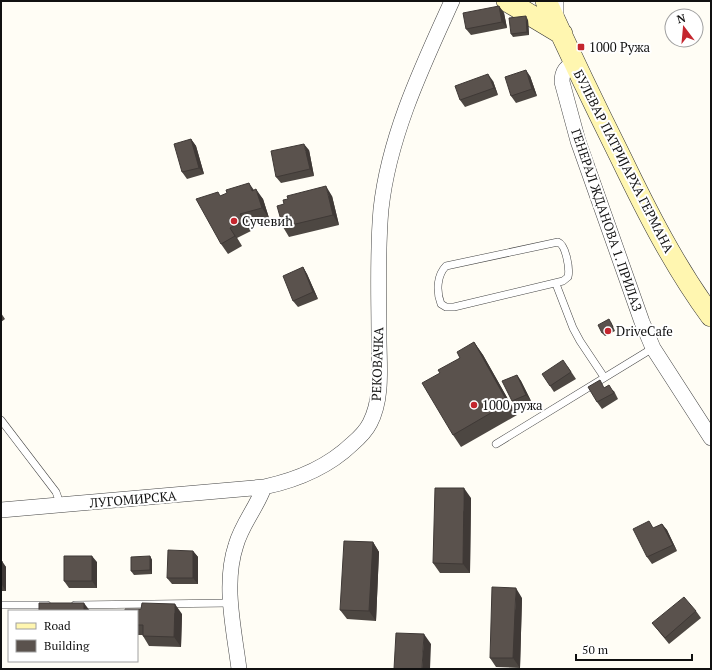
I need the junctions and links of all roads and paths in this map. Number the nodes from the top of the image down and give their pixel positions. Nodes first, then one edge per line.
1 (452, 1) edge
2 (507, 1) edge
3 (546, 1) edge
4 (560, 1) edge
5 (562, 34) junction
6 (574, 62) junction
7 (556, 284) junction
8 (711, 316) edge
9 (653, 348) junction
10 (604, 377) junction
11 (1, 420) edge
12 (711, 438) edge
13 (496, 444) dead end
14 (264, 487) junction
15 (61, 506) junction
16 (1, 510) edge
17 (230, 603) junction
18 (1, 605) edge
19 (56, 605) edge
20 (64, 605) edge
21 (239, 669) edge

1 - 14 street, РЕКОВАЧКА
2 - 5 main road
3 - 5 main road, БУЛЕВАР ПАТРИЈАРХА ГЕРМАНА
4 - 5 lane
5 - 6 main road, БУЛЕВАР ПАТРИЈАРХА ГЕРМАНА
6 - 8 main road, БУЛЕВАР ПАТРИЈАРХА ГЕРМАНА
6 - 9 street, ГЕНЕРАЛ ЖДАНОВА 1. ПРИЛАЗ
7 - 7 lane
7 - 10 lane
9 - 10 lane
9 - 12 street, ГЕНЕРАЛ ЖДАНОВА 1. ПРИЛАЗ
10 - 13 lane
11 - 15 lane
14 - 15 street, ЛУГОМИРСКА
14 - 17 street
15 - 16 street, ЛУГОМИРСКА
17 - 20 lane
17 - 21 street
18 - 19 lane

